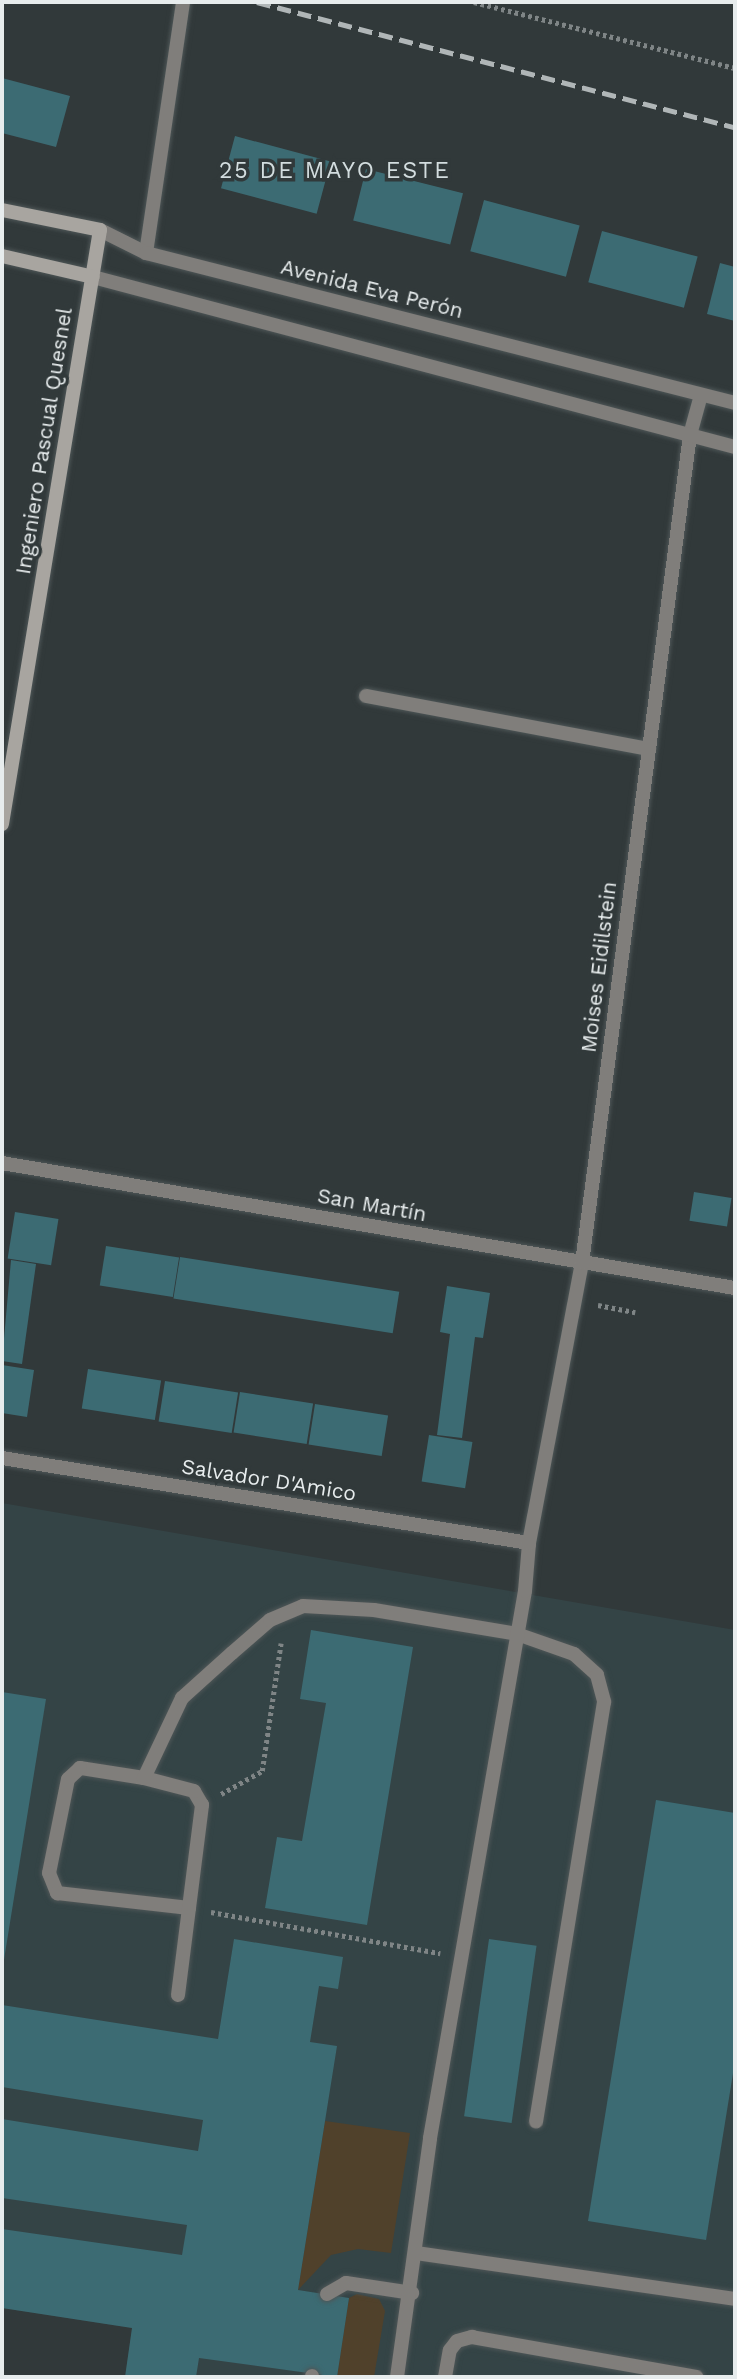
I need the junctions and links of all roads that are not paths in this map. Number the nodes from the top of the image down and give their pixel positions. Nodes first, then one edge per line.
1 (183, 2) edge
2 (2, 210) edge
3 (100, 230) junction
4 (146, 253) junction
5 (2, 256) edge
6 (93, 277) junction
7 (701, 395) junction
8 (735, 403) edge
9 (690, 435) junction
10 (735, 447) edge
11 (366, 696) dead end
12 (649, 750) junction
13 (2, 824) edge
14 (2, 1163) edge
15 (582, 1263) junction
16 (735, 1288) edge
17 (2, 1458) edge
18 (528, 1543) junction
19 (517, 1634) junction
20 (144, 1778) junction
21 (189, 1908) junction
22 (178, 1995) dead end
23 (536, 2122) dead end
24 (416, 2253) junction
25 (412, 2293) junction
26 (327, 2294) dead end
27 (735, 2299) edge
28 (397, 2377) edge
29 (445, 2377) edge
30 (696, 2377) edge

1 - 4 street
2 - 3 main road, Avenida Eva Perón
3 - 4 street, Avenida Eva Perón
3 - 6 main road, Ingeniero Pascual Quesnel
4 - 7 street, Avenida Eva Perón
5 - 6 main road
6 - 9 street
6 - 13 main road, Ingeniero Pascual Quesnel
7 - 8 street, Avenida Eva Perón
7 - 9 street, Moises Eidilstein
9 - 10 street
9 - 12 street, Moises Eidilstein
11 - 12 street
12 - 15 street, Moises Eidilstein
14 - 15 street, San Martín
15 - 16 street, San Martín
15 - 18 street, Moises Eidilstein
17 - 18 street, Salvador D'Amico
18 - 19 street, Moises Eidilstein
19 - 20 street
19 - 23 street
19 - 24 street, Moises Eidilstein
20 - 21 street
20 - 21 street
21 - 22 street
24 - 25 street, Moises Eidilstein
24 - 27 street
25 - 26 street
25 - 28 street, Moises Eidilstein
29 - 30 street

